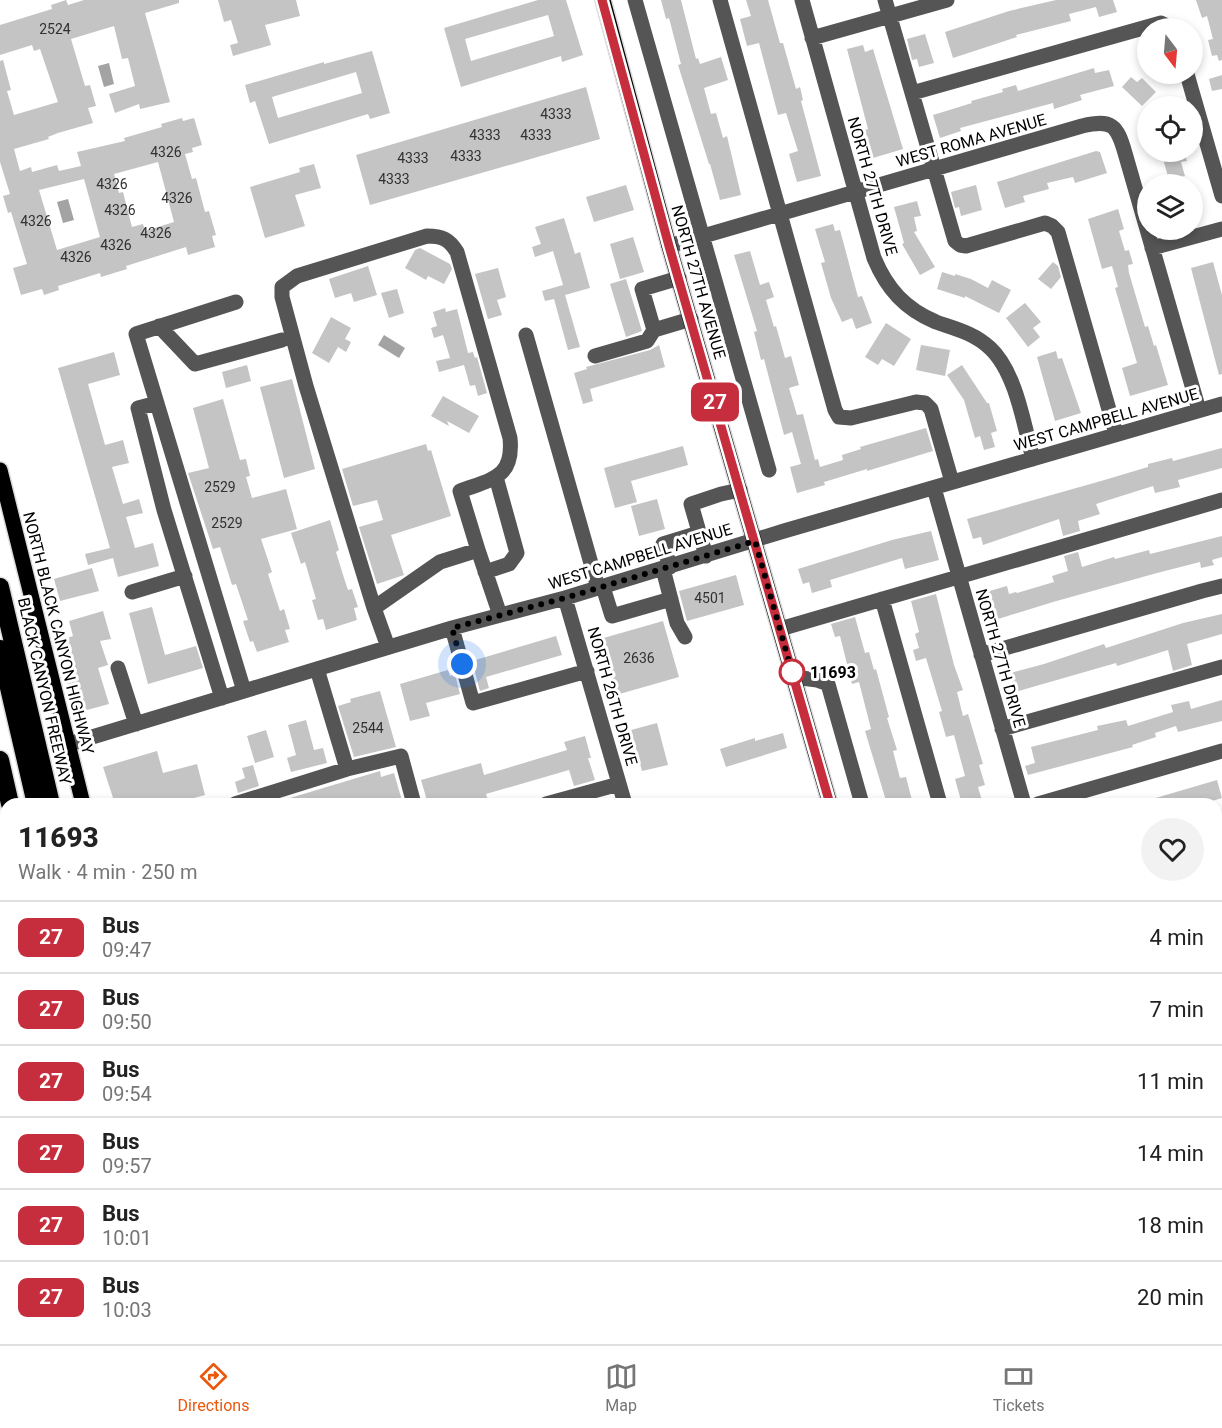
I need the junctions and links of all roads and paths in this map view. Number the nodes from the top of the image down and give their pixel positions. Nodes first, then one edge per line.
1 (603, 0) edge
2 (635, 0) edge
3 (720, 0) edge
4 (802, 0) edge
5 (885, 0) edge
6 (947, 0) edge
7 (890, 16) junction
8 (1137, 30) edge
9 (812, 38) junction
10 (1191, 84) edge
11 (912, 93) junction
12 (934, 170) junction
13 (855, 192) junction
14 (1222, 196) edge
15 (780, 213) junction
16 (1222, 229) edge
17 (701, 237) junction
18 (669, 246) junction
19 (1152, 248) junction
20 (679, 278) junction
21 (236, 302) dead end
22 (691, 320) junction
23 (159, 326) junction
24 (654, 330) junction
25 (526, 335) dead end
26 (282, 340) dead end
27 (595, 356) dead end
28 (157, 403) junction
29 (1222, 404) edge
30 (1199, 411) junction
31 (1116, 434) junction
32 (1033, 459) junction
33 (0, 470) edge
34 (769, 470) dead end
35 (496, 477) junction
36 (952, 482) junction
37 (934, 488) junction
38 (740, 490) junction
39 (1222, 500) edge
40 (187, 502) junction
41 (164, 510) junction
42 (699, 533) junction
43 (755, 541) junction
44 (199, 543) junction
45 (177, 550) junction
46 (478, 550) junction
47 (706, 556) junction
48 (666, 568) junction
49 (485, 572) junction
50 (185, 576) junction
51 (959, 576) junction
52 (1222, 586) edge
53 (0, 587) edge
54 (600, 587) junction
55 (132, 592) dead end
56 (565, 598) junction
57 (671, 599) junction
58 (882, 599) junction
59 (374, 608) junction
60 (500, 615) junction
61 (452, 628) junction
62 (780, 629) junction
63 (685, 637) dead end
64 (388, 647) junction
65 (0, 649) edge
66 (981, 655) junction
67 (1222, 667) edge
68 (118, 668) dead end
69 (317, 669) junction
70 (587, 670) junction
71 (794, 676) junction
72 (244, 691) junction
73 (222, 698) junction
74 (0, 701) edge
75 (136, 724) junction
76 (1002, 729) junction
77 (69, 744) junction
78 (1222, 751) edge
79 (0, 760) edge
80 (347, 769) junction
81 (619, 784) junction
82 (9, 798) edge
83 (23, 798) edge
84 (35, 798) edge
85 (50, 798) edge
86 (82, 798) edge
87 (254, 798) edge
88 (412, 798) edge
89 (568, 798) edge
90 (623, 798) edge
91 (828, 798) edge
92 (860, 798) edge
93 (938, 798) edge
94 (1022, 798) edge
95 (1059, 798) edge

1 - 18 main road, NORTH 27TH AVENUE
2 - 17 street, NORTH 27TH AVENUE
3 - 15 street
4 - 9 street, NORTH 27TH DRIVE
5 - 7 street
6 - 7 street
7 - 9 street
7 - 11 street
8 - 11 street
9 - 13 street, NORTH 27TH DRIVE
10 - 14 street
11 - 12 street
12 - 13 street, WEST ROMA AVENUE
12 - 19 street, WEST ROMA AVENUE
12 - 31 street
13 - 15 street, WEST ROMA AVENUE
13 - 32 street, NORTH 27TH DRIVE
15 - 17 street, WEST ROMA AVENUE
15 - 36 street
16 - 19 street
17 - 18 street, WEST ROMA AVENUE
17 - 34 street, NORTH 27TH AVENUE
18 - 20 main road, NORTH 27TH AVENUE
19 - 30 street
20 - 22 main road, NORTH 27TH AVENUE
20 - 24 street
21 - 23 street
22 - 24 street
22 - 38 main road, NORTH 27TH AVENUE
23 - 26 street
23 - 28 street
24 - 27 street
25 - 54 street
28 - 40 street
28 - 41 street
29 - 30 street, WEST CAMPBELL AVENUE
30 - 31 street, WEST CAMPBELL AVENUE
31 - 32 street, WEST CAMPBELL AVENUE
32 - 36 street, WEST CAMPBELL AVENUE
33 - 77 main road, NORTH BLACK CANYON HIGHWAY
35 - 46 street
35 - 49 street
35 - 59 street
36 - 37 street, WEST CAMPBELL AVENUE
37 - 43 street, WEST CAMPBELL AVENUE
37 - 51 street, NORTH 27TH DRIVE
38 - 42 street
38 - 43 main road, NORTH 27TH AVENUE
39 - 51 street
40 - 41 street
40 - 44 street
41 - 45 street
42 - 47 street
42 - 48 street
43 - 47 street, WEST CAMPBELL AVENUE
43 - 62 main road, NORTH 27TH AVENUE
44 - 45 street
44 - 72 street
45 - 50 street
46 - 49 street
46 - 59 street
47 - 48 street, WEST CAMPBELL AVENUE
48 - 54 street, WEST CAMPBELL AVENUE
48 - 57 street
49 - 60 street
50 - 55 street
50 - 73 street
51 - 58 street
51 - 66 street, NORTH 27TH DRIVE
52 - 66 street
53 - 85 highway, BLACK CANYON FREEWAY
54 - 56 street, WEST CAMPBELL AVENUE
54 - 57 street
56 - 60 street, WEST CAMPBELL AVENUE
56 - 70 street, NORTH 26TH DRIVE
57 - 63 street
58 - 62 street
58 - 93 street
59 - 64 street
60 - 61 street, WEST CAMPBELL AVENUE
61 - 64 street, WEST CAMPBELL AVENUE
61 - 70 street
62 - 71 main road, NORTH 27TH AVENUE
64 - 69 street, WEST CAMPBELL AVENUE
65 - 84 highway
66 - 76 street, NORTH 27TH DRIVE
67 - 76 street
68 - 75 street
69 - 72 street, WEST CAMPBELL AVENUE
69 - 80 street
70 - 81 street, NORTH 26TH DRIVE
71 - 91 main road, NORTH 27TH AVENUE
71 - 92 street
72 - 73 street, WEST CAMPBELL AVENUE
73 - 75 street, WEST CAMPBELL AVENUE
74 - 83 highway
75 - 77 street, WEST CAMPBELL AVENUE
76 - 94 street, NORTH 27TH DRIVE
77 - 86 main road, NORTH BLACK CANYON HIGHWAY
78 - 95 street
79 - 82 highway
80 - 87 street
80 - 88 street
81 - 89 street
81 - 90 street, NORTH 26TH DRIVE

